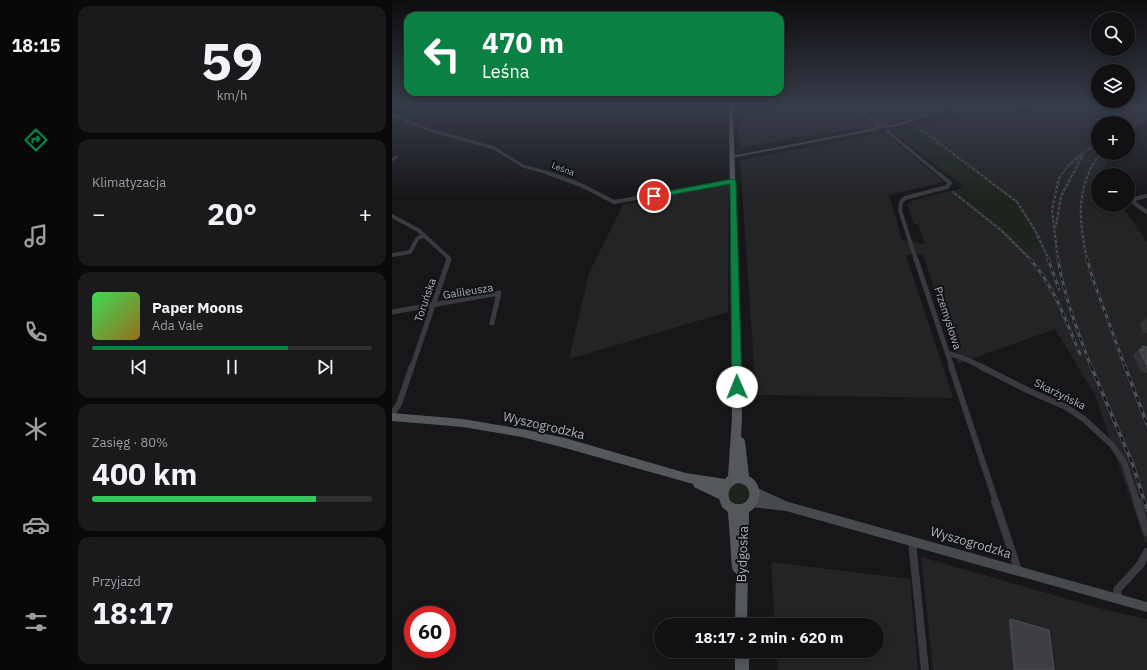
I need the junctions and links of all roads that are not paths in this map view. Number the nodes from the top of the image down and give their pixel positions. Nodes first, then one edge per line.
1 (450, 136) edge
2 (732, 136) edge
3 (834, 136) edge
4 (896, 136) edge
5 (396, 157) dead end
6 (732, 157) junction
7 (392, 160) edge
8 (733, 181) junction
9 (1147, 196) edge
10 (1147, 212) edge
11 (392, 216) edge
12 (424, 235) junction
13 (392, 255) edge
14 (434, 305) junction
15 (392, 312) edge
16 (492, 323) dead end
17 (948, 353) junction
18 (392, 415) edge
19 (686, 478) junction
20 (735, 480) junction
21 (724, 496) junction
22 (746, 503) junction
23 (1147, 532) edge
24 (912, 541) junction
25 (1147, 552) edge
26 (1018, 570) junction
27 (1119, 599) junction
28 (1147, 607) edge
29 (741, 618) edge
30 (742, 658) edge
31 (742, 670) edge
32 (925, 670) edge

1 - 8 street, Leśna
2 - 6 main road
3 - 6 street
4 - 17 street, Przemysłowa
5 - 7 street
6 - 8 main road
8 - 20 main road
9 - 10 street
11 - 12 street, Toruńska
12 - 13 street
12 - 14 street, Toruńska
14 - 15 street
14 - 16 street, Galileusza
14 - 18 street, Toruńska
17 - 23 street, Skarżyńska
17 - 26 street, Przemysłowa
18 - 19 main road, Wyszogrodzka
19 - 20 main road, Wyszogrodzka
19 - 21 main road, Wyszogrodzka
20 - 21 main road
20 - 22 main road
21 - 22 main road
22 - 24 street, Wyszogrodzka
22 - 29 main road, Bydgoska
24 - 26 street, Wyszogrodzka
24 - 32 street
25 - 27 street
26 - 27 street, Wyszogrodzka
27 - 28 street, Wyszogrodzka
30 - 31 main road

